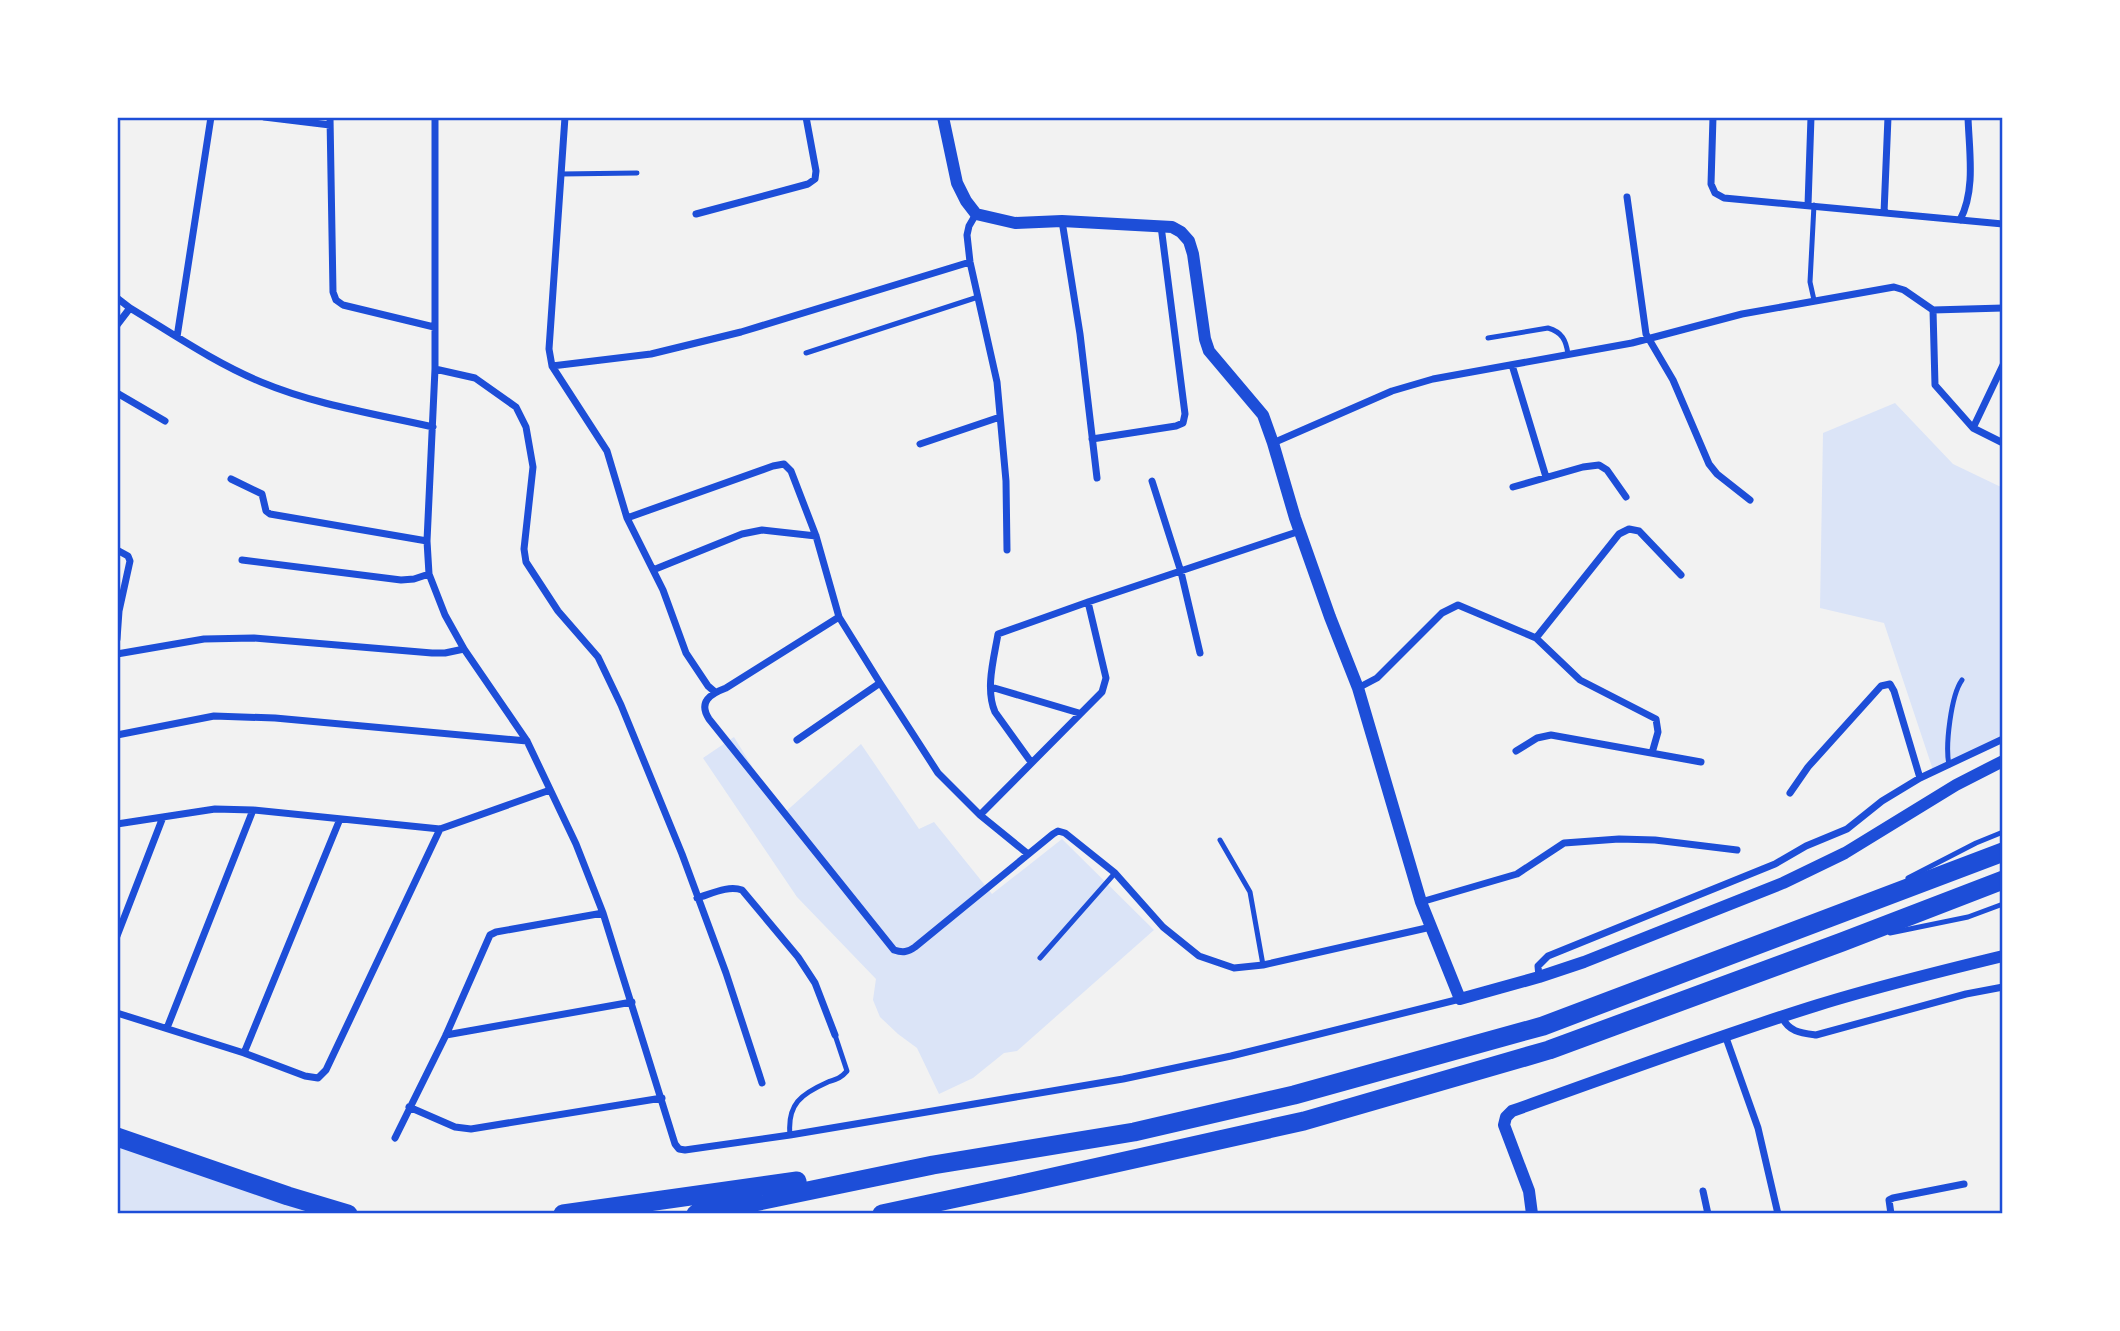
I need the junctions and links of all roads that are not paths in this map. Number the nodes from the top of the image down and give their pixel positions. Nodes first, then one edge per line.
1 (211, 117) edge
2 (264, 117) edge
3 (435, 117) edge
4 (565, 117) edge
5 (806, 117) edge
6 (943, 117) edge
7 (1713, 117) edge
8 (1811, 117) edge
9 (1888, 117) edge
10 (1968, 117) edge
11 (330, 121) edge
12 (637, 173) dead end
13 (561, 174) junction
14 (1627, 197) dead end
15 (1811, 205) junction
16 (1884, 213) junction
17 (696, 214) dead end
18 (975, 214) junction
19 (1960, 220) junction
20 (1062, 221) junction
21 (2003, 224) edge
22 (1161, 225) junction
23 (970, 262) junction
24 (978, 297) junction
25 (117, 298) edge
26 (1814, 300) junction
27 (130, 308) junction
28 (2003, 308) edge
29 (1933, 310) junction
30 (117, 325) edge
31 (434, 327) junction
32 (177, 337) junction
33 (1488, 338) dead end
34 (1649, 338) junction
35 (806, 353) dead end
36 (1568, 354) junction
37 (1512, 365) junction
38 (2003, 365) edge
39 (552, 366) junction
40 (435, 369) junction
41 (117, 393) edge
42 (1000, 417) junction
43 (164, 421) dead end
44 (433, 427) junction
45 (1973, 428) junction
46 (1092, 439) junction
47 (1273, 443) junction
48 (2003, 443) edge
49 (920, 444) dead end
50 (1546, 477) junction
51 (1097, 478) dead end
52 (231, 479) dead end
53 (1152, 481) dead end
54 (1513, 487) dead end
55 (1626, 497) dead end
56 (1751, 500) dead end
57 (627, 518) junction
58 (1300, 531) junction
59 (816, 536) junction
60 (427, 541) junction
61 (117, 550) edge
62 (1007, 550) dead end
63 (242, 560) dead end
64 (653, 570) junction
65 (1181, 572) junction
66 (429, 574) junction
67 (1681, 575) dead end
68 (1088, 602) junction
69 (118, 611) edge
70 (839, 617) junction
71 (117, 639) edge
72 (1536, 639) junction
73 (464, 649) junction
74 (1200, 653) dead end
75 (117, 654) edge
76 (1962, 680) dead end
77 (880, 683) junction
78 (991, 687) junction
79 (1358, 688) junction
80 (715, 692) junction
81 (1079, 713) junction
82 (117, 735) edge
83 (2003, 739) edge
84 (797, 740) dead end
85 (527, 741) junction
86 (1516, 751) dead end
87 (1653, 753) junction
88 (2003, 761) edge
89 (1031, 762) junction
90 (1701, 762) dead end
91 (1949, 765) junction
92 (1920, 778) junction
93 (550, 790) junction
94 (1790, 793) dead end
95 (253, 810) junction
96 (980, 814) junction
97 (163, 817) junction
98 (340, 819) junction
99 (117, 824) edge
100 (440, 829) junction
101 (2003, 832) edge
102 (1220, 840) dead end
103 (1737, 850) dead end
104 (2003, 852) edge
105 (1028, 854) junction
106 (1115, 873) junction
107 (1906, 880) dead end
108 (2003, 880) edge
109 (1894, 886) dead end
110 (697, 898) junction
111 (1421, 902) junction
112 (2003, 904) edge
113 (603, 913) junction
114 (1835, 916) junction
115 (120, 924) edge
116 (1431, 928) junction
117 (117, 936) edge
118 (1842, 942) junction
119 (2003, 956) edge
120 (1040, 958) dead end
121 (1264, 965) junction
122 (1539, 977) junction
123 (2003, 987) edge
124 (1460, 999) junction
125 (632, 1002) junction
126 (117, 1013) edge
127 (1782, 1017) junction
128 (167, 1028) junction
129 (446, 1035) junction
130 (835, 1035) joint
131 (1725, 1035) junction
132 (244, 1053) junction
133 (762, 1083) dead end
134 (662, 1098) junction
135 (410, 1107) junction
136 (790, 1135) junction
137 (117, 1137) edge
138 (394, 1138) dead end
139 (933, 1165) junction
140 (1964, 1184) dead end
141 (1703, 1191) dead end
142 (348, 1214) edge
143 (563, 1214) edge
144 (696, 1214) edge
145 (882, 1214) edge
146 (1532, 1214) edge
147 (1708, 1214) edge
148 (1778, 1214) edge
149 (1891, 1214) edge

1 - 32 street
2 - 11 street
3 - 31 street
4 - 13 street
5 - 17 street
6 - 18 street
7 - 15 street
8 - 15 street
9 - 16 street
10 - 19 street
11 - 31 street
12 - 13 lane
13 - 39 street
14 - 34 street
15 - 16 street
15 - 26 lane
16 - 19 street
18 - 20 street
18 - 23 street
19 - 21 street
20 - 22 street
20 - 46 street
22 - 46 street
22 - 47 street
23 - 24 street
23 - 39 street
24 - 35 lane
24 - 42 street
25 - 27 street
26 - 29 street
26 - 34 street
27 - 30 street
27 - 32 street
28 - 29 street
29 - 45 street
31 - 40 street
32 - 44 street
33 - 36 lane
34 - 36 street
34 - 56 street
36 - 37 street
37 - 47 street
37 - 50 street
38 - 45 street
39 - 57 street
40 - 44 street
40 - 110 street
41 - 43 street
42 - 49 street
42 - 62 street
44 - 60 street
45 - 48 street
46 - 51 street
47 - 58 street
50 - 54 street
50 - 55 street
52 - 60 street
53 - 65 street
57 - 59 street
57 - 64 street
58 - 65 street
58 - 79 street
59 - 64 street
59 - 70 street
60 - 66 street
61 - 69 street
63 - 66 street
64 - 80 street
65 - 68 street
65 - 74 street
66 - 73 street
67 - 72 street
68 - 78 street
68 - 81 street
69 - 71 street
70 - 77 street
70 - 80 street
72 - 79 street
72 - 87 street
73 - 75 street
73 - 85 street
76 - 91 lane
77 - 84 street
77 - 96 street
78 - 81 street
78 - 89 street
79 - 111 street
80 - 105 street
81 - 89 street
82 - 85 street
83 - 91 street
85 - 93 street
86 - 87 street
87 - 90 street
88 - 122 street
89 - 96 street
91 - 92 street
92 - 94 street
92 - 122 street
93 - 100 street
93 - 113 street
95 - 97 street
95 - 98 street
95 - 128 street
96 - 105 street
97 - 99 street
97 - 115 street
98 - 100 street
98 - 132 street
100 - 132 street
101 - 107 lane
102 - 121 lane
103 - 111 street
104 - 114 highway
105 - 106 street
106 - 120 lane
106 - 121 street
108 - 118 highway
109 - 114 lane
110 - 130 street
110 - 133 street
111 - 116 street
112 - 118 lane
113 - 125 street
113 - 129 street
114 - 139 highway
115 - 117 street
116 - 121 street
116 - 124 street
118 - 145 highway
119 - 127 street
122 - 124 street
123 - 127 street
124 - 136 street
125 - 129 street
125 - 134 street
126 - 128 street
127 - 131 street
128 - 132 street
129 - 135 street
130 - 136 lane
131 - 146 street
131 - 148 street
134 - 135 street
134 - 136 street
135 - 138 street
137 - 142 highway
139 - 143 highway
139 - 144 highway
140 - 149 street
141 - 147 street

